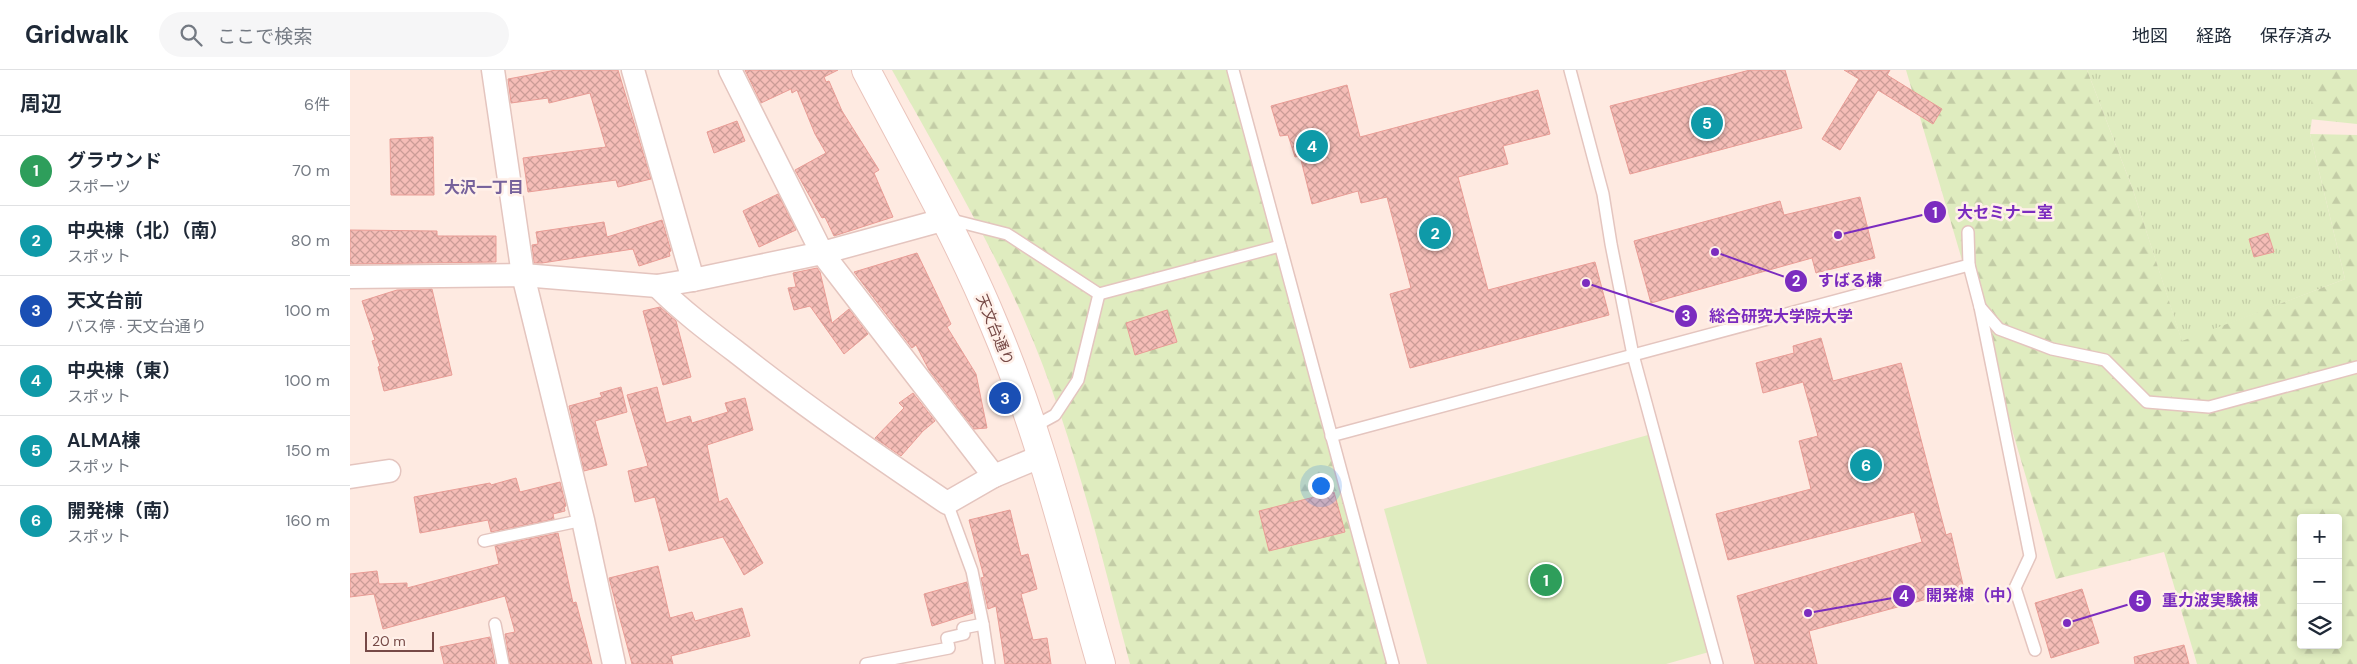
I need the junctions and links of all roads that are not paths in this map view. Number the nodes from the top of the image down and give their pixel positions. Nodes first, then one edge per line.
1 (493, 70) edge
2 (633, 70) edge
3 (730, 70) edge
4 (866, 70) edge
5 (1233, 70) edge
6 (1570, 70) edge
7 (946, 219) junction
8 (1968, 232) dead end
9 (1280, 246) junction
10 (822, 252) junction
11 (1969, 265) junction
12 (523, 275) junction
13 (350, 277) edge
14 (693, 280) junction
15 (656, 286) junction
16 (1099, 294) junction
17 (1980, 307) junction
18 (1633, 355) junction
19 (2357, 367) edge
20 (1032, 427) junction
21 (1331, 436) junction
22 (1042, 456) junction
23 (389, 471) dead end
24 (994, 476) junction
25 (350, 477) edge
26 (947, 503) junction
27 (583, 520) junction
28 (484, 541) dead end
29 (495, 624) dead end
30 (983, 624) junction
31 (2035, 650) dead end
32 (503, 664) edge
33 (614, 664) edge
34 (866, 664) edge
35 (989, 664) edge
36 (1101, 664) edge
37 (1393, 664) edge
38 (1717, 664) edge

1 - 12 street
2 - 14 street
3 - 10 street
4 - 7 main road, 天文台通り
5 - 9 lane
6 - 18 lane
7 - 10 street
7 - 16 lane
7 - 20 main road, 天文台通り
8 - 11 lane
9 - 16 lane
9 - 21 lane
10 - 14 street
10 - 24 street
11 - 17 lane
11 - 18 lane
12 - 13 street
12 - 15 street
12 - 27 street
14 - 15 street
15 - 26 street
16 - 20 lane
17 - 19 lane
17 - 31 lane
18 - 21 lane
18 - 38 lane
20 - 22 main road, 天文台通り
21 - 37 lane
22 - 24 street
22 - 36 main road, 天文台通り
23 - 25 street
24 - 26 street
26 - 30 lane
27 - 28 lane
27 - 33 street
29 - 32 lane
30 - 34 lane
30 - 35 lane

